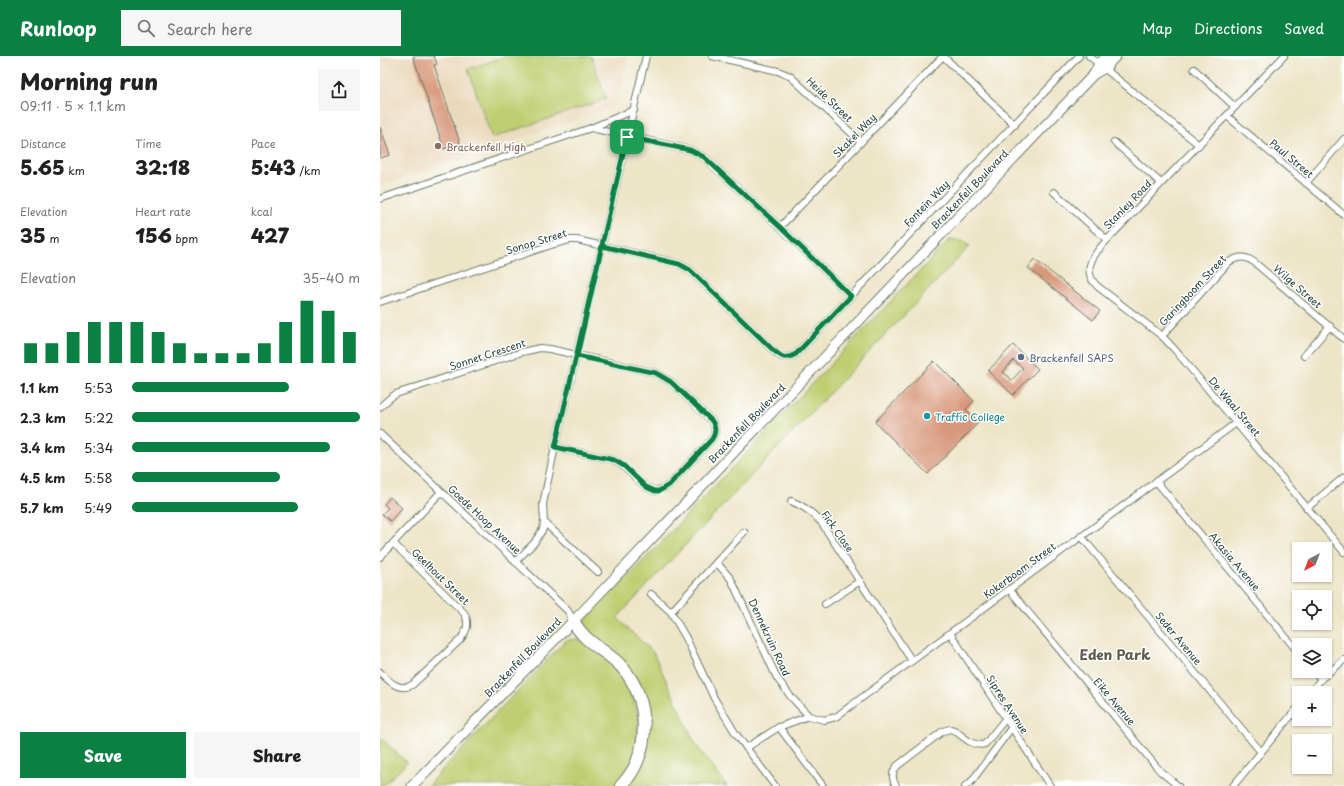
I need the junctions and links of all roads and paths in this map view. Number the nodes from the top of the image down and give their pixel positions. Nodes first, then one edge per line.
1 (646, 56) edge
2 (712, 56) edge
3 (943, 56) edge
4 (1079, 56) edge
5 (1089, 56) edge
6 (1107, 56) edge
7 (1116, 56) edge
8 (1284, 56) edge
9 (1102, 66) junction
10 (1194, 69) dead end
11 (1236, 107) junction
12 (634, 110) junction
13 (1227, 116) junction
14 (1015, 125) junction
15 (591, 128) junction
16 (627, 137) junction
17 (1344, 139) edge
18 (861, 142) junction
19 (1114, 142) dead end
20 (1199, 145) junction
21 (1161, 183) junction
22 (1306, 183) junction
23 (1054, 192) dead end
24 (380, 199) edge
25 (1344, 215) edge
26 (780, 227) junction
27 (1107, 240) junction
28 (602, 246) junction
29 (1236, 258) joint
30 (1097, 286) joint
31 (851, 296) junction
32 (380, 302) edge
33 (1330, 326) junction
34 (1162, 336) junction
35 (1344, 339) edge
36 (577, 356) junction
37 (1304, 356) dead end
38 (785, 358) joint
39 (380, 407) edge
40 (1236, 423) junction
41 (380, 434) edge
42 (555, 447) junction
43 (1344, 477) edge
44 (1156, 481) junction
45 (441, 492) junction
46 (791, 501) dead end
47 (1307, 508) junction
48 (544, 522) junction
49 (744, 532) dead end
50 (1081, 536) junction
51 (394, 543) junction
52 (1344, 552) edge
53 (380, 557) edge
54 (515, 562) junction
55 (717, 563) junction
56 (598, 572) dead end
57 (860, 581) junction
58 (1010, 589) junction
59 (651, 594) dead end
60 (825, 604) dead end
61 (672, 612) junction
62 (573, 620) junction
63 (950, 633) junction
64 (1292, 645) edge
65 (1344, 660) edge
66 (912, 661) junction
67 (380, 672) edge
68 (1321, 679) joint
69 (1316, 686) edge
70 (1292, 714) edge
71 (809, 716) junction
72 (1006, 718) junction
73 (779, 727) junction
74 (1012, 728) junction
75 (746, 748) junction
76 (1261, 752) junction
77 (412, 786) edge
78 (621, 786) edge
79 (775, 786) edge
80 (823, 786) edge
81 (896, 786) edge
82 (965, 786) edge
83 (1050, 786) edge
84 (1178, 786) edge
85 (1233, 786) edge

1 - 12 street
2 - 18 street, Heide Street
3 - 14 street
3 - 18 street, Skakel Way
4 - 14 street, Fontein Way
5 - 9 street
6 - 9 street, Brackenfell Boulevard
7 - 9 street, Brackenfell Boulevard
8 - 11 street, Stanley Road
9 - 20 street
9 - 62 street, Brackenfell Boulevard
10 - 11 street
11 - 13 street, Stanley Road
12 - 15 street
12 - 16 street
13 - 20 street, Stanley Road
13 - 22 street, Paul Street
14 - 31 street, Fontein Way
15 - 16 street
15 - 24 street
16 - 26 street
16 - 28 street
17 - 22 street
18 - 26 street, Skakel Way
19 - 21 street
20 - 21 street, Stanley Road
21 - 27 street, Stanley Road
22 - 25 street, Paul Street
23 - 27 street
26 - 31 street
27 - 30 street, Stanley Road
28 - 32 street, Sonop Street
28 - 36 street
28 - 38 street, Sonop Street
29 - 33 street, Wilge Street
29 - 34 street, Garingboom Street
30 - 34 street, De Waal Street
31 - 38 street, Fontein Way
33 - 35 street, Wilge Street
33 - 37 street
34 - 40 street, De Waal Street
36 - 39 street, Sonnet Crescent
36 - 42 street
36 - 42 street, Sonnet Crescent
40 - 44 street, Kokerboom Street
40 - 47 street, De Waal Street
41 - 45 street, Goede Hoop Avenue
42 - 48 street
43 - 47 street
44 - 50 street, Kokerboom Street
44 - 64 street, Akasia Avenue
45 - 51 street
45 - 54 street, Goede Hoop Avenue
46 - 57 street, Fick Close
47 - 52 street, De Waal Street
48 - 54 street
48 - 56 street
49 - 55 street
50 - 58 street, Kokerboom Street
50 - 76 street, Seder Avenue
51 - 53 street
51 - 67 street, Geelhout Street
54 - 62 street, Goede Hoop Avenue
55 - 61 street
55 - 71 street, Dennekruin Road
57 - 60 street
57 - 66 street, Fick Close
58 - 63 street, Kokerboom Street
58 - 84 street, Eike Avenue
59 - 61 street
61 - 75 street
62 - 77 street, Brackenfell Boulevard
62 - 78 highway
63 - 66 street, Kokerboom Street
63 - 72 street, Sipres Avenue
65 - 68 street
66 - 71 street, Kokerboom Street
68 - 69 street
70 - 76 street
71 - 73 street
72 - 74 street, Sipres Avenue
72 - 81 street
73 - 75 street
73 - 80 street
74 - 82 street
74 - 83 street, Sipres Avenue
75 - 79 street
76 - 85 street

